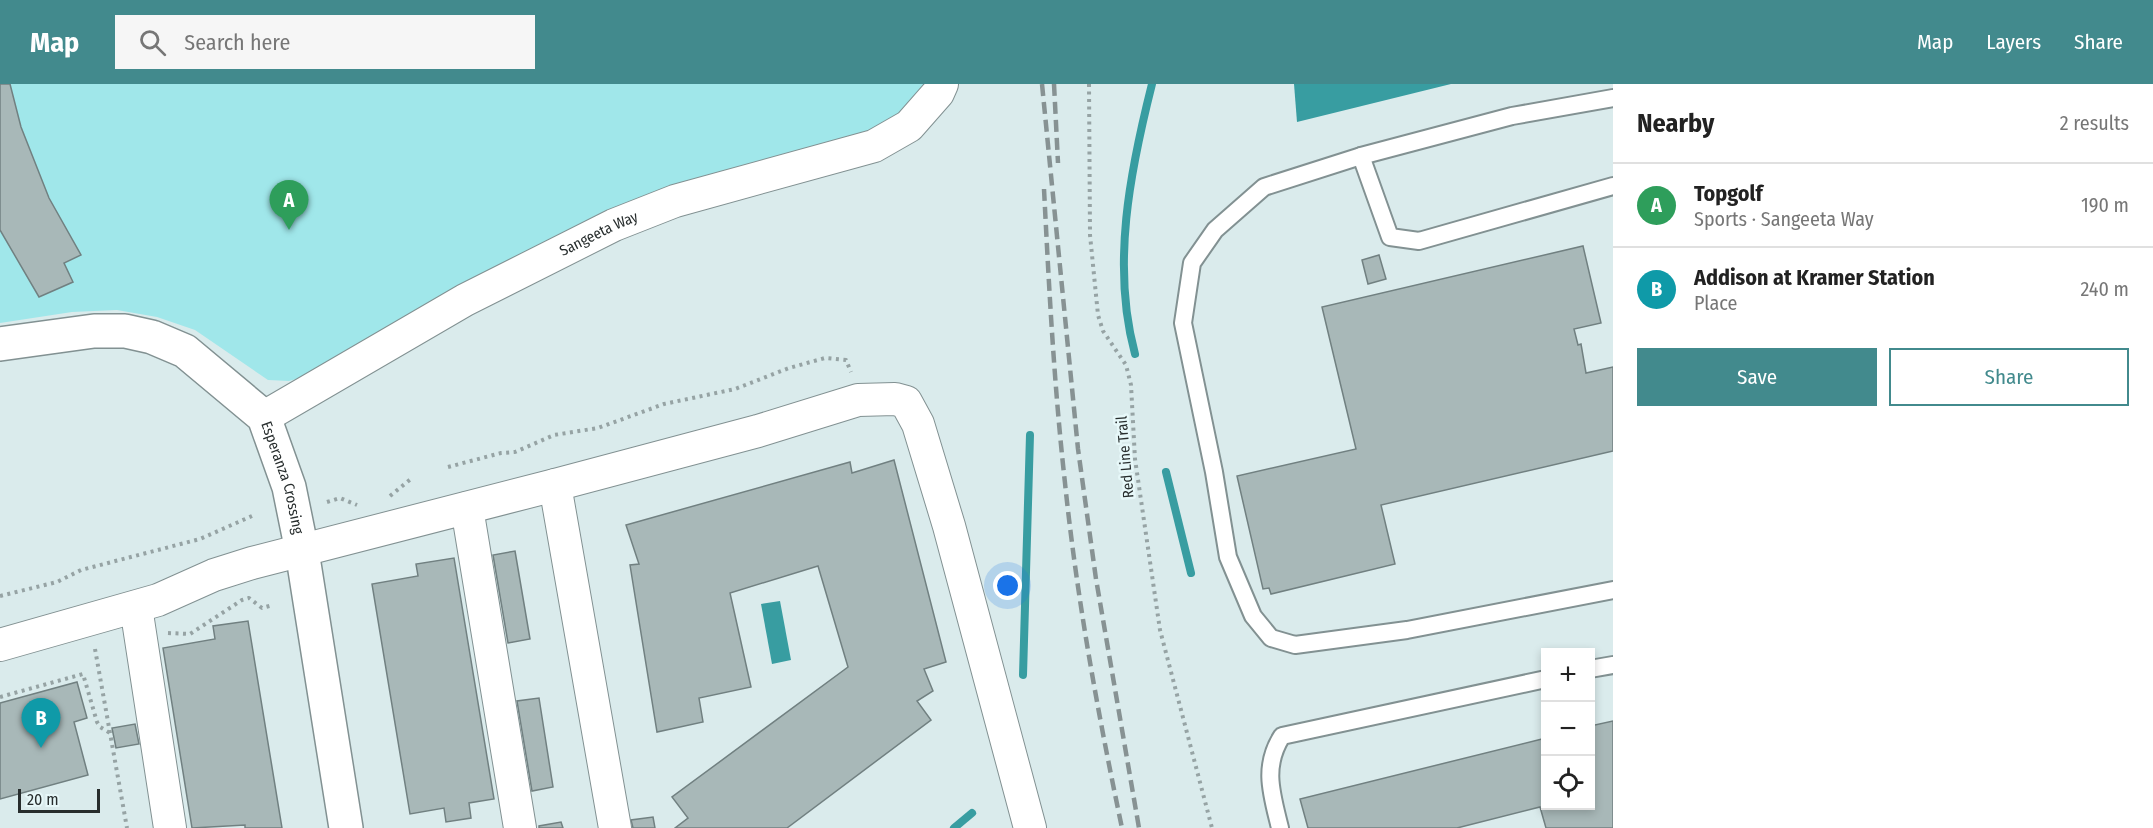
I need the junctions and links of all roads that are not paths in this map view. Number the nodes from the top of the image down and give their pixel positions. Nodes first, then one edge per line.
1 (942, 84) edge
2 (1613, 98) edge
3 (1361, 156) junction
4 (1613, 186) edge
5 (0, 344) edge
6 (264, 417) junction
7 (555, 486) junction
8 (467, 508) junction
9 (302, 551) junction
10 (1613, 590) edge
11 (138, 621) junction
12 (0, 645) edge
13 (1613, 665) edge
14 (1595, 668) edge
15 (1541, 680) edge
16 (170, 828) edge
17 (346, 828) edge
18 (520, 828) edge
19 (615, 828) edge
20 (1030, 828) edge
21 (1280, 828) edge

1 - 6 street, Sangeeta Way
2 - 3 lane
3 - 4 lane
3 - 10 lane
5 - 6 street, Esperanza Crossing
6 - 9 street, Esperanza Crossing
7 - 8 street
7 - 19 street
7 - 20 street
8 - 9 street
8 - 18 street
9 - 11 street
9 - 17 street, Esperanza Crossing
11 - 12 street
11 - 16 street
13 - 14 lane
15 - 21 lane

